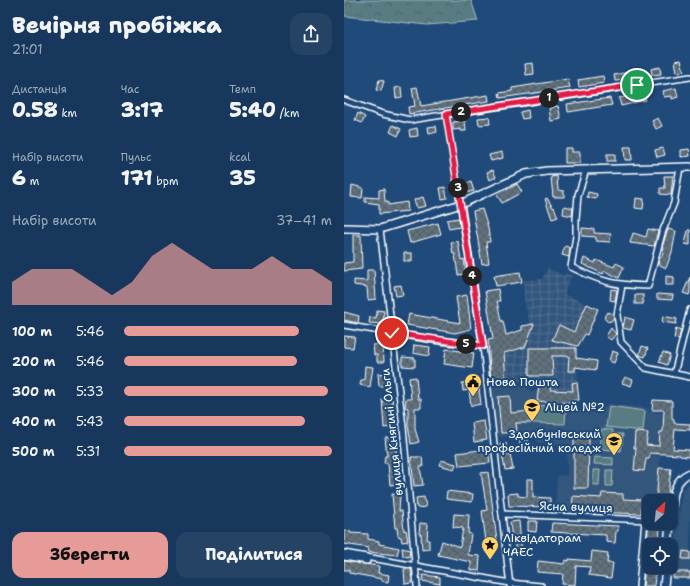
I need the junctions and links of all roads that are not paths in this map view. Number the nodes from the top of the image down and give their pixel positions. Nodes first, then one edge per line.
1 (690, 77) edge
2 (344, 100) edge
3 (680, 167) junction
4 (690, 167) edge
5 (586, 170) junction
6 (461, 204) junction
7 (344, 228) edge
8 (380, 229) junction
9 (622, 285) junction
10 (690, 310) edge
11 (344, 325) edge
12 (392, 333) junction
13 (483, 346) junction
14 (674, 374) junction
15 (690, 377) edge
16 (690, 473) edge
17 (674, 494) edge
18 (502, 514) junction
19 (642, 520) edge
20 (646, 530) edge
21 (344, 553) edge
22 (344, 557) edge
23 (415, 568) junction
24 (665, 574) edge
25 (511, 585) edge
26 (417, 586) edge
27 (541, 586) edge
28 (639, 586) edge
29 (664, 586) edge

1 - 2 street
3 - 4 main road
3 - 5 main road
3 - 9 street
5 - 6 main road
5 - 9 street
6 - 8 main road
6 - 13 street
7 - 8 main road
8 - 12 street, вулиця Княгині Ольги
9 - 14 street
10 - 14 street
11 - 12 street
12 - 13 street
12 - 23 street, вулиця Княгині Ольги
13 - 18 street
14 - 15 street
16 - 17 main road
18 - 19 street, Ясна вулиця
18 - 25 street
20 - 28 street
21 - 23 street
22 - 23 street
23 - 25 street
23 - 26 street, вулиця Княгині Ольги
24 - 29 main road
25 - 27 street

